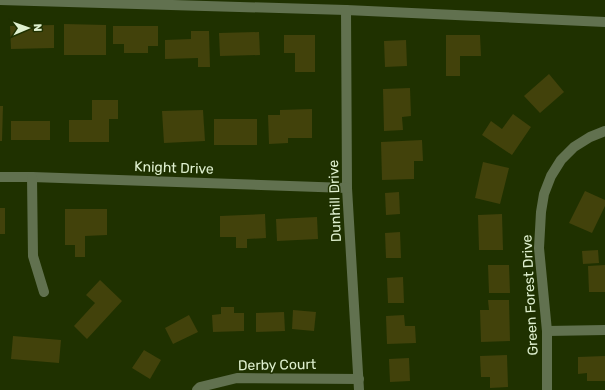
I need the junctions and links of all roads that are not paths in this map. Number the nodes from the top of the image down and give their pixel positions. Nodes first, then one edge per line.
1 (0, 0) edge
2 (346, 10) junction
3 (605, 22) edge
4 (605, 131) edge
5 (0, 177) edge
6 (32, 177) junction
7 (347, 188) junction
8 (44, 292) dead end
9 (605, 330) edge
10 (547, 331) junction
11 (359, 379) junction
12 (197, 390) edge
13 (359, 390) edge
14 (547, 390) edge

1 - 2 street
2 - 3 street
2 - 7 street, Dunhill Drive
4 - 10 street, Green Forest Drive
5 - 6 street, Knight Drive
6 - 7 street, Knight Drive
6 - 8 street
7 - 11 street, Dunhill Drive
9 - 10 street
10 - 14 street, Green Forest Drive
11 - 12 street, Derby Court
11 - 13 street, Dunhill Drive

